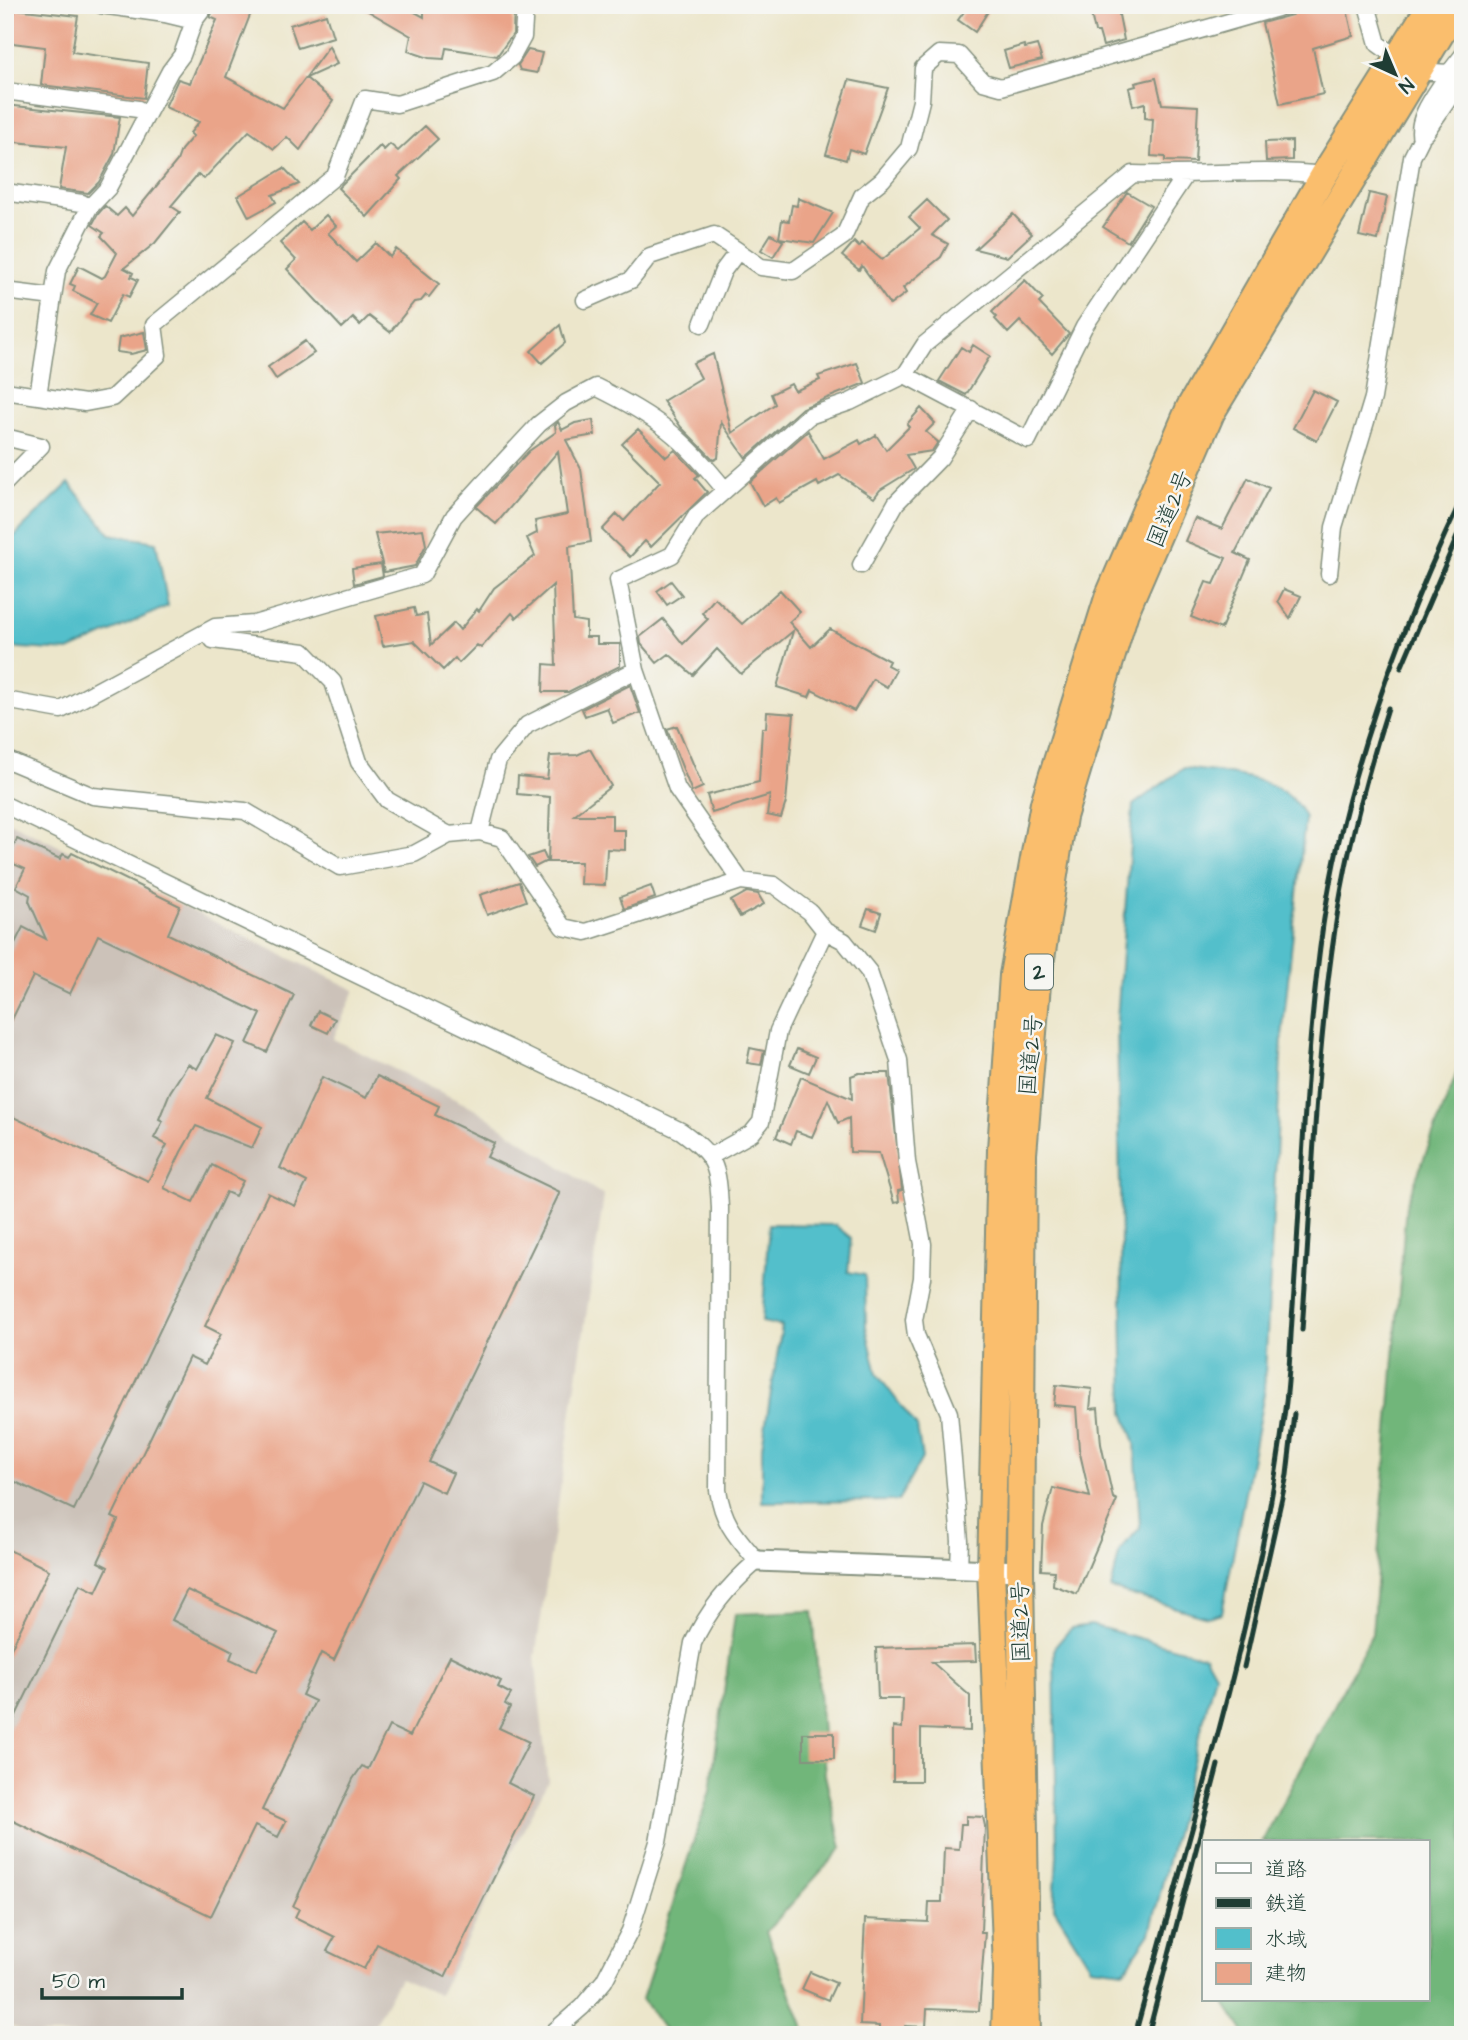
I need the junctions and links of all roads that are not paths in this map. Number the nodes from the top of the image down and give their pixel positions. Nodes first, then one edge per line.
1 (101, 5) edge
2 (206, 5) edge
3 (526, 5) edge
4 (1288, 5) edge
5 (1367, 5) edge
6 (1432, 5) edge
7 (1458, 5) edge
8 (166, 9) edge
9 (194, 21) junction
10 (1463, 55) edge
11 (1407, 64) junction
12 (1456, 75) edge
13 (5, 91) edge
14 (148, 114) junction
15 (1324, 175) junction
16 (1185, 176) junction
17 (5, 192) edge
18 (89, 208) junction
19 (738, 251) junction
20 (5, 290) edge
21 (53, 297) junction
22 (585, 300) dead end
23 (702, 324) dead end
24 (905, 375) junction
25 (5, 391) edge
26 (38, 396) junction
27 (971, 410) junction
28 (5, 437) edge
29 (5, 483) edge
30 (725, 491) junction
31 (861, 565) dead end
32 (1329, 574) dead end
33 (208, 632) junction
34 (636, 670) junction
35 (5, 700) edge
36 (5, 759) edge
37 (5, 805) edge
38 (481, 832) junction
39 (449, 835) junction
40 (741, 881) junction
41 (825, 931) junction
42 (710, 1156) junction
43 (757, 1561) junction
44 (959, 1569) junction
45 (991, 1570) junction
46 (1020, 1571) junction
47 (550, 2035) edge
48 (1006, 2035) edge
49 (1027, 2035) edge

1 - 8 street
2 - 9 street
3 - 26 street
4 - 19 street
5 - 11 street
6 - 11 highway, 国道2号 / 2
7 - 11 highway, 国道2号 / 2
8 - 9 street
9 - 14 street
10 - 12 street
11 - 12 street
11 - 15 highway, 国道2号 / 2
11 - 46 highway, 国道2号 / 2
12 - 32 street
13 - 14 street
14 - 18 street
15 - 16 street
15 - 45 highway, 国道2号 / 2
16 - 24 street
16 - 27 street
17 - 18 street
18 - 21 street
19 - 22 street
19 - 23 street
20 - 21 street
21 - 26 street
24 - 27 street
24 - 30 street
25 - 26 street
27 - 31 street
28 - 29 street
30 - 33 street
30 - 34 street
33 - 35 street
33 - 39 street
34 - 38 street
34 - 40 street
36 - 39 street
37 - 42 street
38 - 39 street
38 - 40 street
40 - 41 street
41 - 42 street
41 - 44 street
42 - 43 street
43 - 44 street
43 - 47 street
44 - 45 street
45 - 46 street
45 - 48 highway, 国道2号 / 2
46 - 49 highway, 国道2号 / 2

